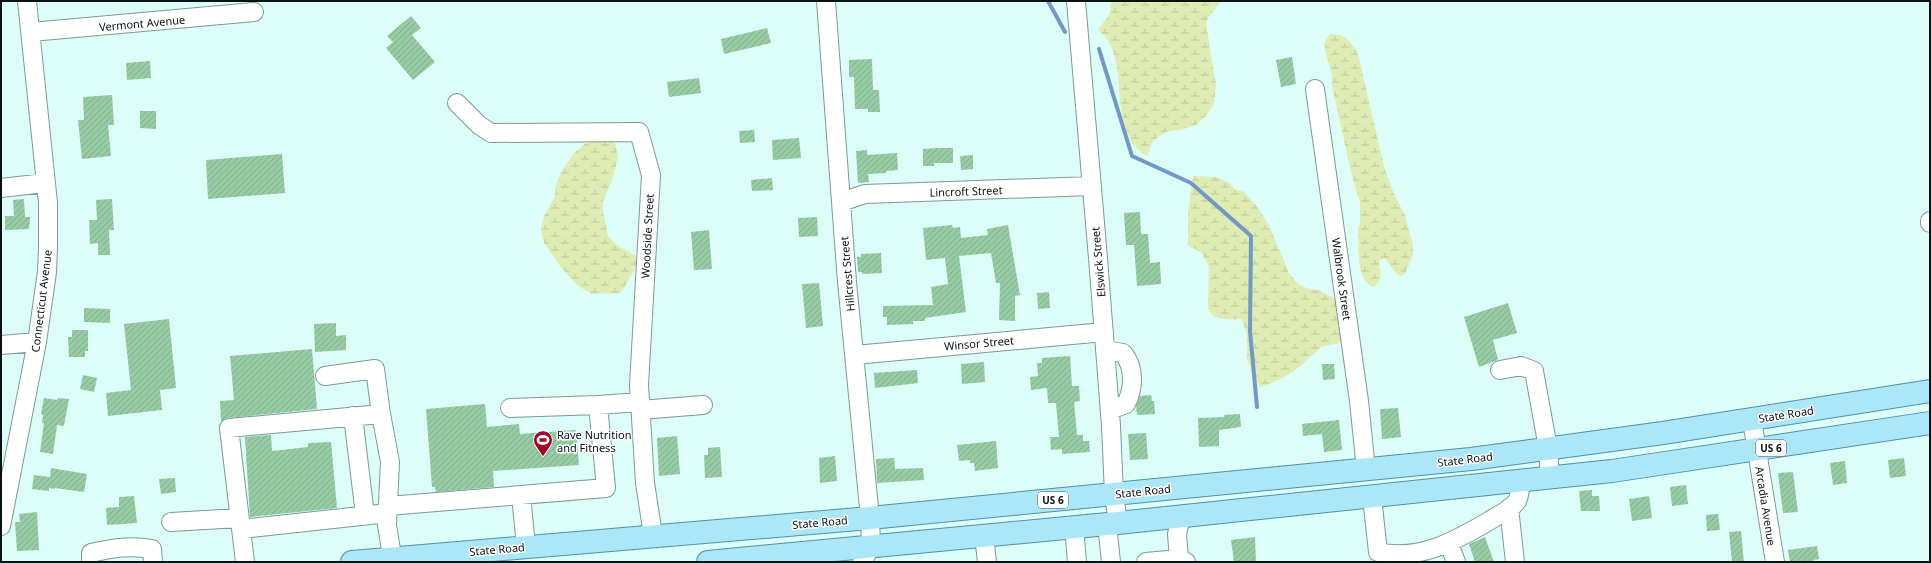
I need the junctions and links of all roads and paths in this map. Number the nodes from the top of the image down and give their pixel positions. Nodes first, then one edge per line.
1 (27, 1) edge
2 (826, 1) edge
3 (1076, 1) edge
4 (254, 12) dead end
5 (31, 32) junction
6 (1315, 89) dead end
7 (457, 103) dead end
8 (45, 183) junction
9 (1091, 186) junction
10 (1, 188) edge
11 (841, 202) junction
12 (1104, 332) junction
13 (37, 342) junction
14 (1, 344) edge
15 (1105, 350) junction
16 (855, 355) junction
17 (1500, 370) dead end
18 (325, 376) dead end
19 (1930, 391) edge
20 (598, 405) junction
21 (703, 405) dead end
22 (640, 406) junction
23 (510, 408) dead end
24 (1110, 410) junction
25 (380, 414) junction
26 (353, 416) junction
27 (1752, 420) junction
28 (1930, 423) edge
29 (1548, 448) junction
30 (1757, 450) junction
31 (1366, 470) junction
32 (1550, 478) junction
33 (1521, 480) junction
34 (1114, 494) junction
35 (521, 495) junction
36 (1372, 497) junction
37 (1509, 508) junction
38 (388, 510) junction
39 (365, 515) junction
40 (1181, 517) junction
41 (870, 518) junction
42 (171, 522) dead end
43 (240, 523) junction
44 (1113, 524) junction
45 (1, 526) edge
46 (1074, 527) junction
47 (653, 535) junction
48 (984, 536) junction
49 (1449, 543) junction
50 (526, 546) junction
51 (866, 554) edge
52 (1409, 557) edge
53 (805, 558) edge
54 (392, 560) edge
55 (1182, 560) edge
56 (91, 562) edge
57 (153, 562) edge
58 (245, 562) edge
59 (352, 562) edge
60 (708, 562) edge
61 (987, 562) edge
62 (1076, 562) edge
63 (1111, 562) edge
64 (1146, 562) edge
65 (1456, 562) edge
66 (1515, 562) edge
67 (1775, 562) edge

1 - 5 street, Connecticut Avenue
2 - 11 street, Hillcrest Street
3 - 9 street, Elswick Street
4 - 5 street, Vermont Avenue
5 - 8 street, Connecticut Avenue
6 - 31 street, Walbrook Street
7 - 22 street, Woodside Street
8 - 10 street
8 - 13 street, Connecticut Avenue
9 - 11 street, Lincroft Street
9 - 12 street, Elswick Street
11 - 16 street, Hillcrest Street
12 - 15 street, Elswick Street
12 - 16 street, Winsor Street
13 - 14 street
13 - 45 street, Connecticut Avenue
15 - 24 street, Elswick Street
15 - 24 street
16 - 41 street, Hillcrest Street
17 - 29 street
18 - 25 street
19 - 27 main road, State Road / US 6
20 - 22 street
20 - 23 street
20 - 35 street
21 - 22 street
22 - 47 street, Woodside Street
24 - 34 street, Elswick Street
25 - 26 street
25 - 38 street
26 - 39 street
26 - 43 street
27 - 29 main road, State Road / US 6
27 - 30 street, Arcadia Avenue
28 - 30 main road, US 6
29 - 31 main road, State Road / US 6
29 - 32 street
30 - 32 main road, US 6
30 - 67 street, Arcadia Avenue
31 - 34 main road, State Road / US 6
32 - 33 main road, US 6
33 - 36 main road, US 6
33 - 37 street
34 - 41 main road, State Road / US 6
34 - 44 street, Elswick Street
35 - 38 street
35 - 50 street
36 - 40 main road, US 6
36 - 52 street
37 - 49 street
37 - 66 street
38 - 39 street
38 - 54 street
39 - 43 street
40 - 44 main road, US 6
40 - 55 street
41 - 47 main road, State Road / US 6
41 - 51 street, Hillcrest Street
42 - 43 street
43 - 58 street
44 - 46 main road, US 6
44 - 63 street, Elswick Street
46 - 48 main road, US 6
46 - 62 street
47 - 50 main road, State Road / US 6
48 - 51 main road, US 6
48 - 61 street
49 - 52 street
49 - 65 street
50 - 54 main road, State Road / US 6
51 - 53 main road, US 6
53 - 60 main road, US 6
54 - 59 main road, State Road / US 6
55 - 64 street
56 - 57 street

